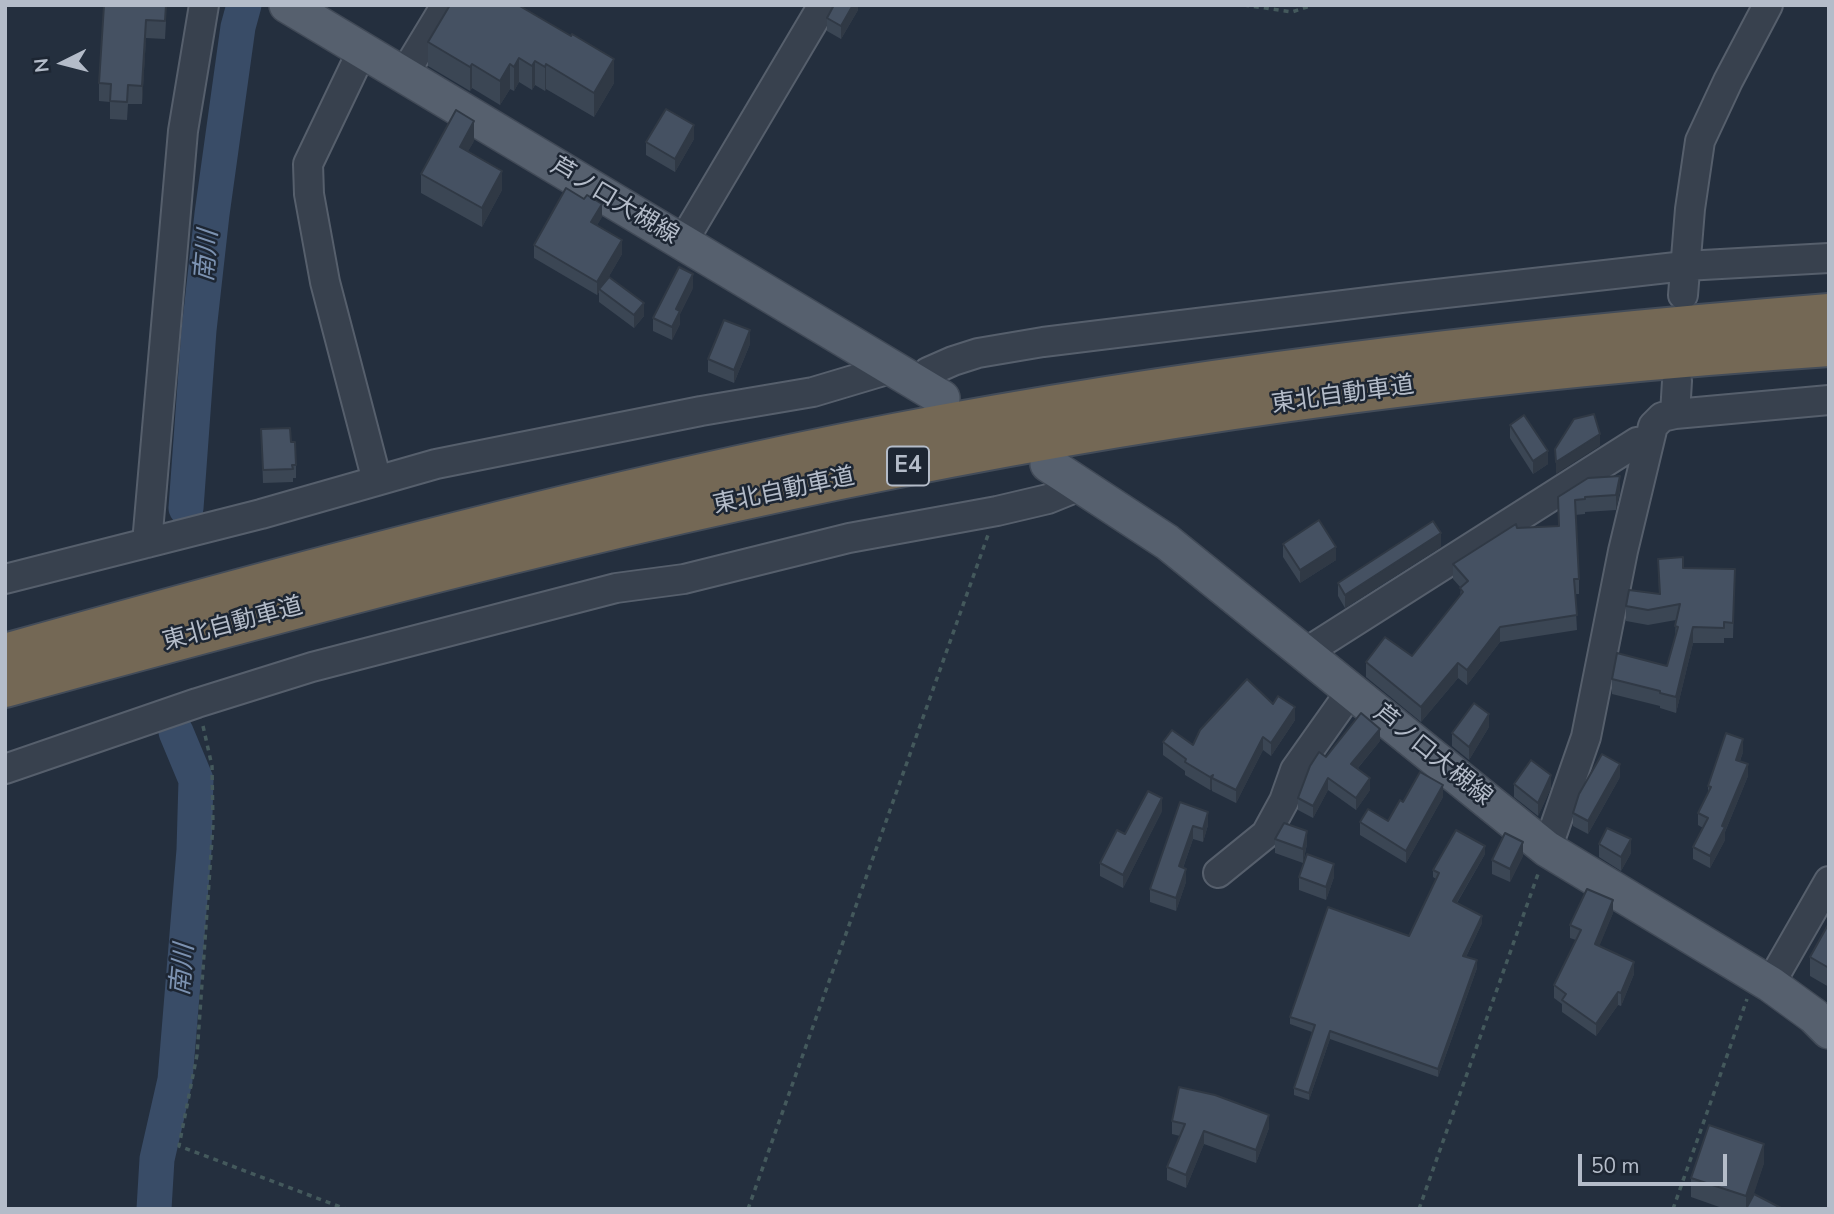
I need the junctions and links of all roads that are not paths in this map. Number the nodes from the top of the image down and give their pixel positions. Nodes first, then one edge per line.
1 (204, 5) edge
2 (287, 5) edge
3 (446, 5) edge
4 (823, 5) edge
5 (1768, 5) edge
6 (362, 51) junction
7 (403, 76) junction
8 (681, 243) junction
9 (1829, 258) edge
10 (1685, 266) junction
11 (1683, 295) dead end
12 (1829, 313) edge
13 (1829, 347) edge
14 (1677, 382) dead end
15 (916, 384) junction
16 (1829, 400) edge
17 (1675, 414) junction
18 (1647, 441) junction
19 (1048, 464) dead end
20 (377, 481) junction
21 (1080, 486) junction
22 (147, 542) junction
23 (5, 579) edge
24 (5, 653) edge
25 (1305, 653) junction
26 (5, 688) edge
27 (1351, 691) junction
28 (5, 769) edge
29 (1547, 849) junction
30 (1218, 873) dead end
31 (1829, 881) edge
32 (1762, 980) junction
33 (1829, 1031) edge

1 - 22 street
2 - 6 main road, 芦ノ口大槻線
3 - 7 street
4 - 8 street
5 - 10 street
6 - 7 main road, 芦ノ口大槻線
6 - 20 street
7 - 8 main road, 芦ノ口大槻線
8 - 15 main road, 芦ノ口大槻線
9 - 10 street
10 - 11 street
10 - 15 street
12 - 24 highway, 東北自動車道 / E4
13 - 26 highway, 東北自動車道 / E4
14 - 17 street
15 - 20 street
16 - 17 street
17 - 18 street
18 - 25 street
18 - 29 street
19 - 21 main road, 芦ノ口大槻線
20 - 22 street
21 - 25 main road, 芦ノ口大槻線
21 - 28 street
22 - 23 street
25 - 27 main road, 芦ノ口大槻線
27 - 29 main road, 芦ノ口大槻線
27 - 30 street
29 - 32 main road, 芦ノ口大槻線
31 - 32 street
32 - 33 main road, 芦ノ口大槻線

